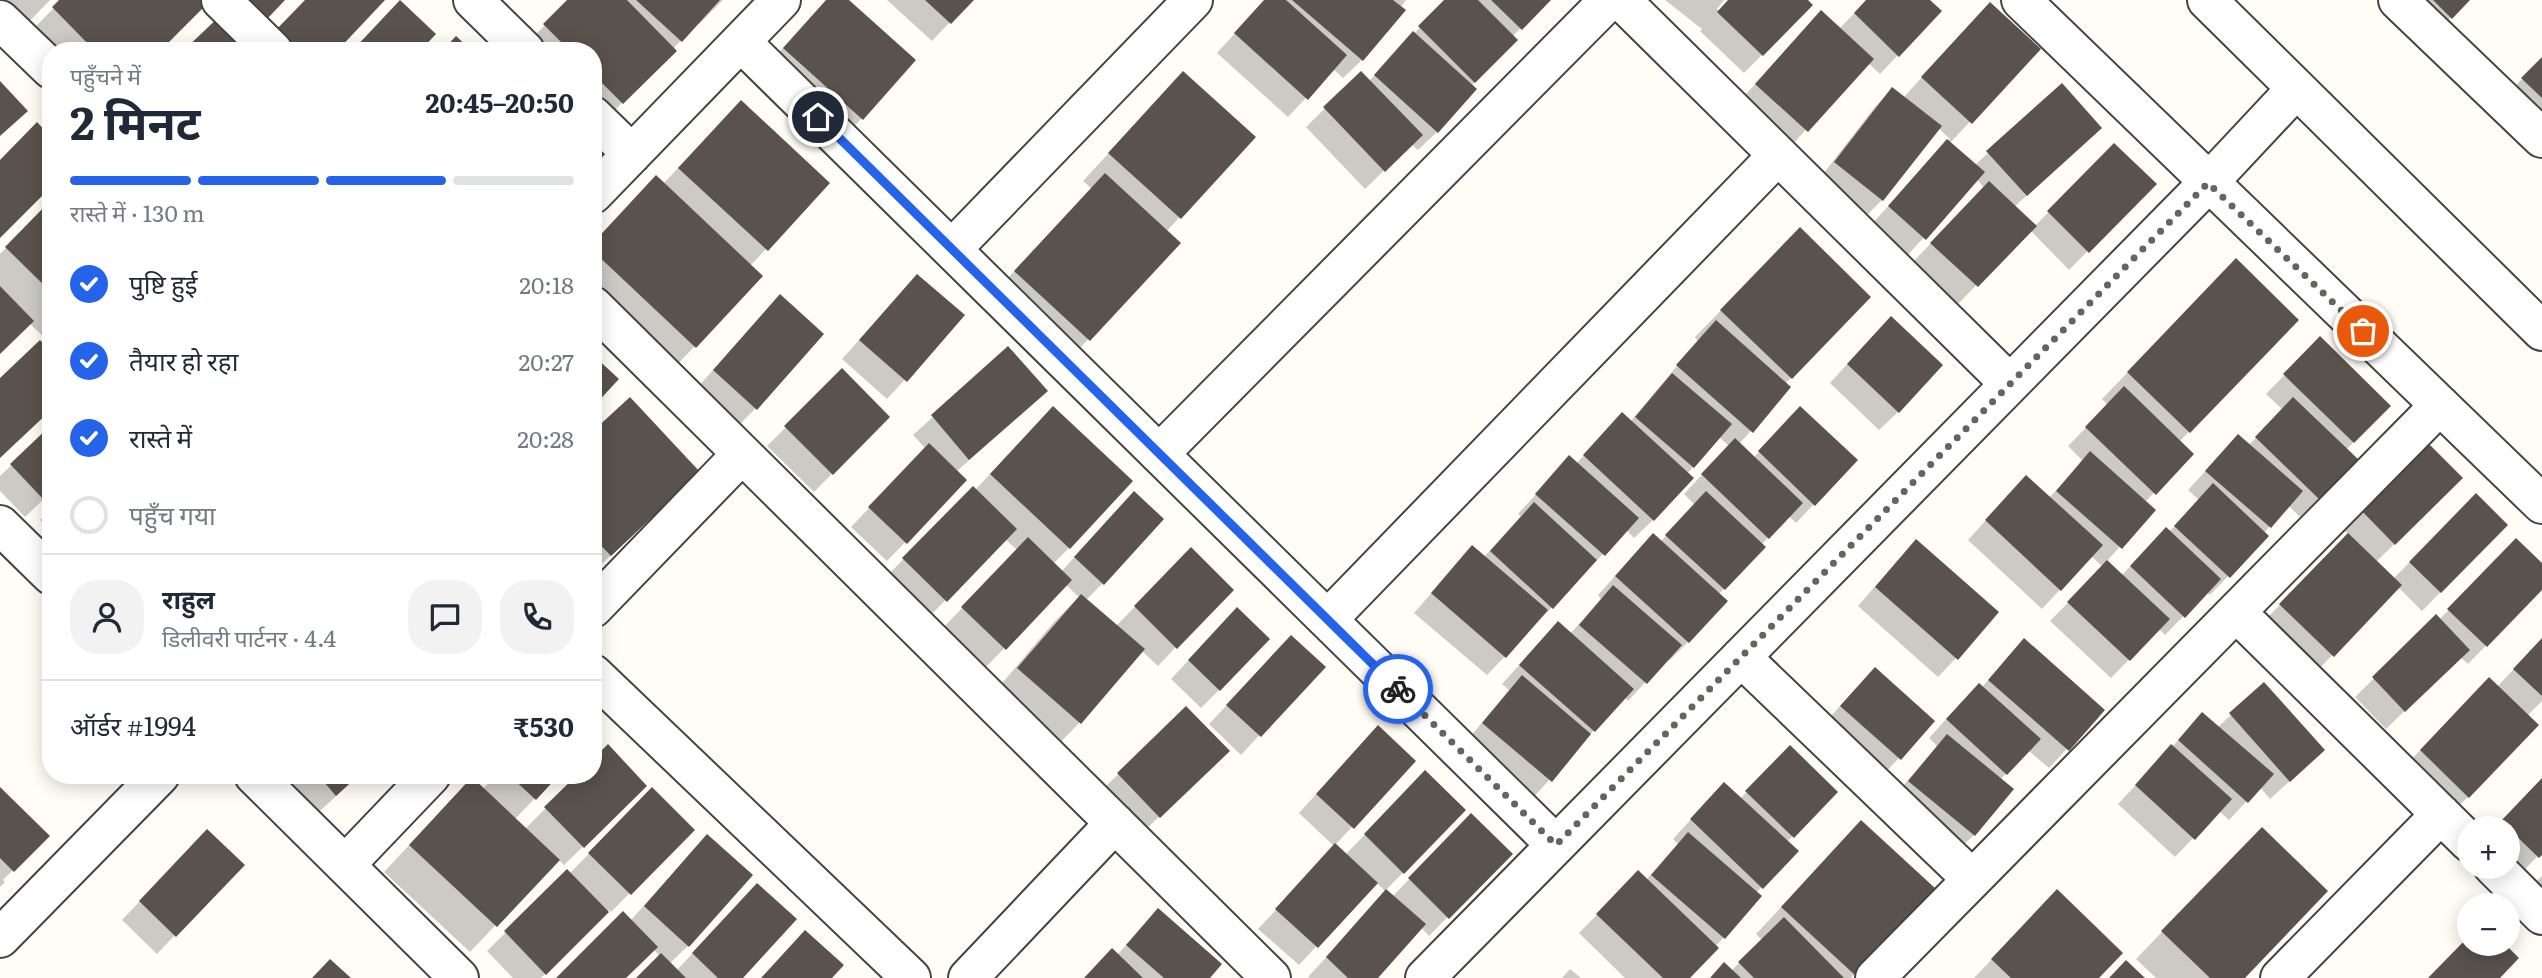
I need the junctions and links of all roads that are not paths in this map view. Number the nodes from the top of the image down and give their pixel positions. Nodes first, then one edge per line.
1 (221, 0) edge
2 (473, 0) edge
3 (781, 0) edge
4 (1193, 0) edge
5 (1609, 0) edge
6 (1621, 0) edge
7 (2021, 0) edge
8 (2207, 0) edge
9 (2398, 0) edge
10 (0, 20) edge
11 (264, 42) edge
12 (516, 42) edge
13 (741, 42) junction
14 (42, 60) edge
15 (2296, 89) junction
16 (602, 125) edge
17 (2542, 138) edge
18 (632, 154) junction
19 (1778, 155) junction
20 (2208, 183) junction
21 (602, 185) edge
22 (952, 249) junction
23 (602, 315) edge
24 (2542, 331) edge
25 (2010, 384) junction
26 (2440, 405) junction
27 (742, 454) junction
28 (1160, 454) junction
29 (2542, 504) edge
30 (0, 525) edge
31 (42, 566) edge
32 (602, 599) edge
33 (2236, 612) junction
34 (1328, 619) junction
35 (1741, 657) junction
36 (602, 683) edge
37 (151, 784) edge
38 (263, 784) edge
39 (422, 784) edge
40 (2441, 814) junction
41 (1115, 823) junction
42 (2457, 830) edge
43 (1556, 845) junction
44 (345, 865) junction
45 (1972, 879) junction
46 (2506, 879) edge
47 (2542, 915) edge
48 (0, 938) edge
49 (459, 978) edge
50 (911, 978) edge
51 (968, 978) edge
52 (1271, 978) edge
53 (1425, 978) edge
54 (1875, 978) edge
55 (2280, 978) edge

1 - 11 street
2 - 12 street
3 - 13 street
4 - 22 street
5 - 28 street
6 - 19 street
7 - 20 street
8 - 15 street
9 - 17 street
10 - 14 street
13 - 18 street
13 - 22 street
15 - 20 street
15 - 24 street
16 - 18 street
18 - 21 street
19 - 25 street
19 - 34 street
20 - 25 street
20 - 26 street
22 - 28 street
23 - 27 street
25 - 35 street
26 - 29 street
26 - 33 street
27 - 32 street
27 - 41 street
28 - 34 street
30 - 31 street
33 - 40 street
33 - 45 street
34 - 43 street
35 - 43 street
35 - 45 street
36 - 50 street
37 - 48 street
38 - 44 street
39 - 44 street
40 - 42 street
40 - 55 street
41 - 51 street
41 - 52 street
43 - 53 street
44 - 49 street
45 - 54 street
46 - 47 street

